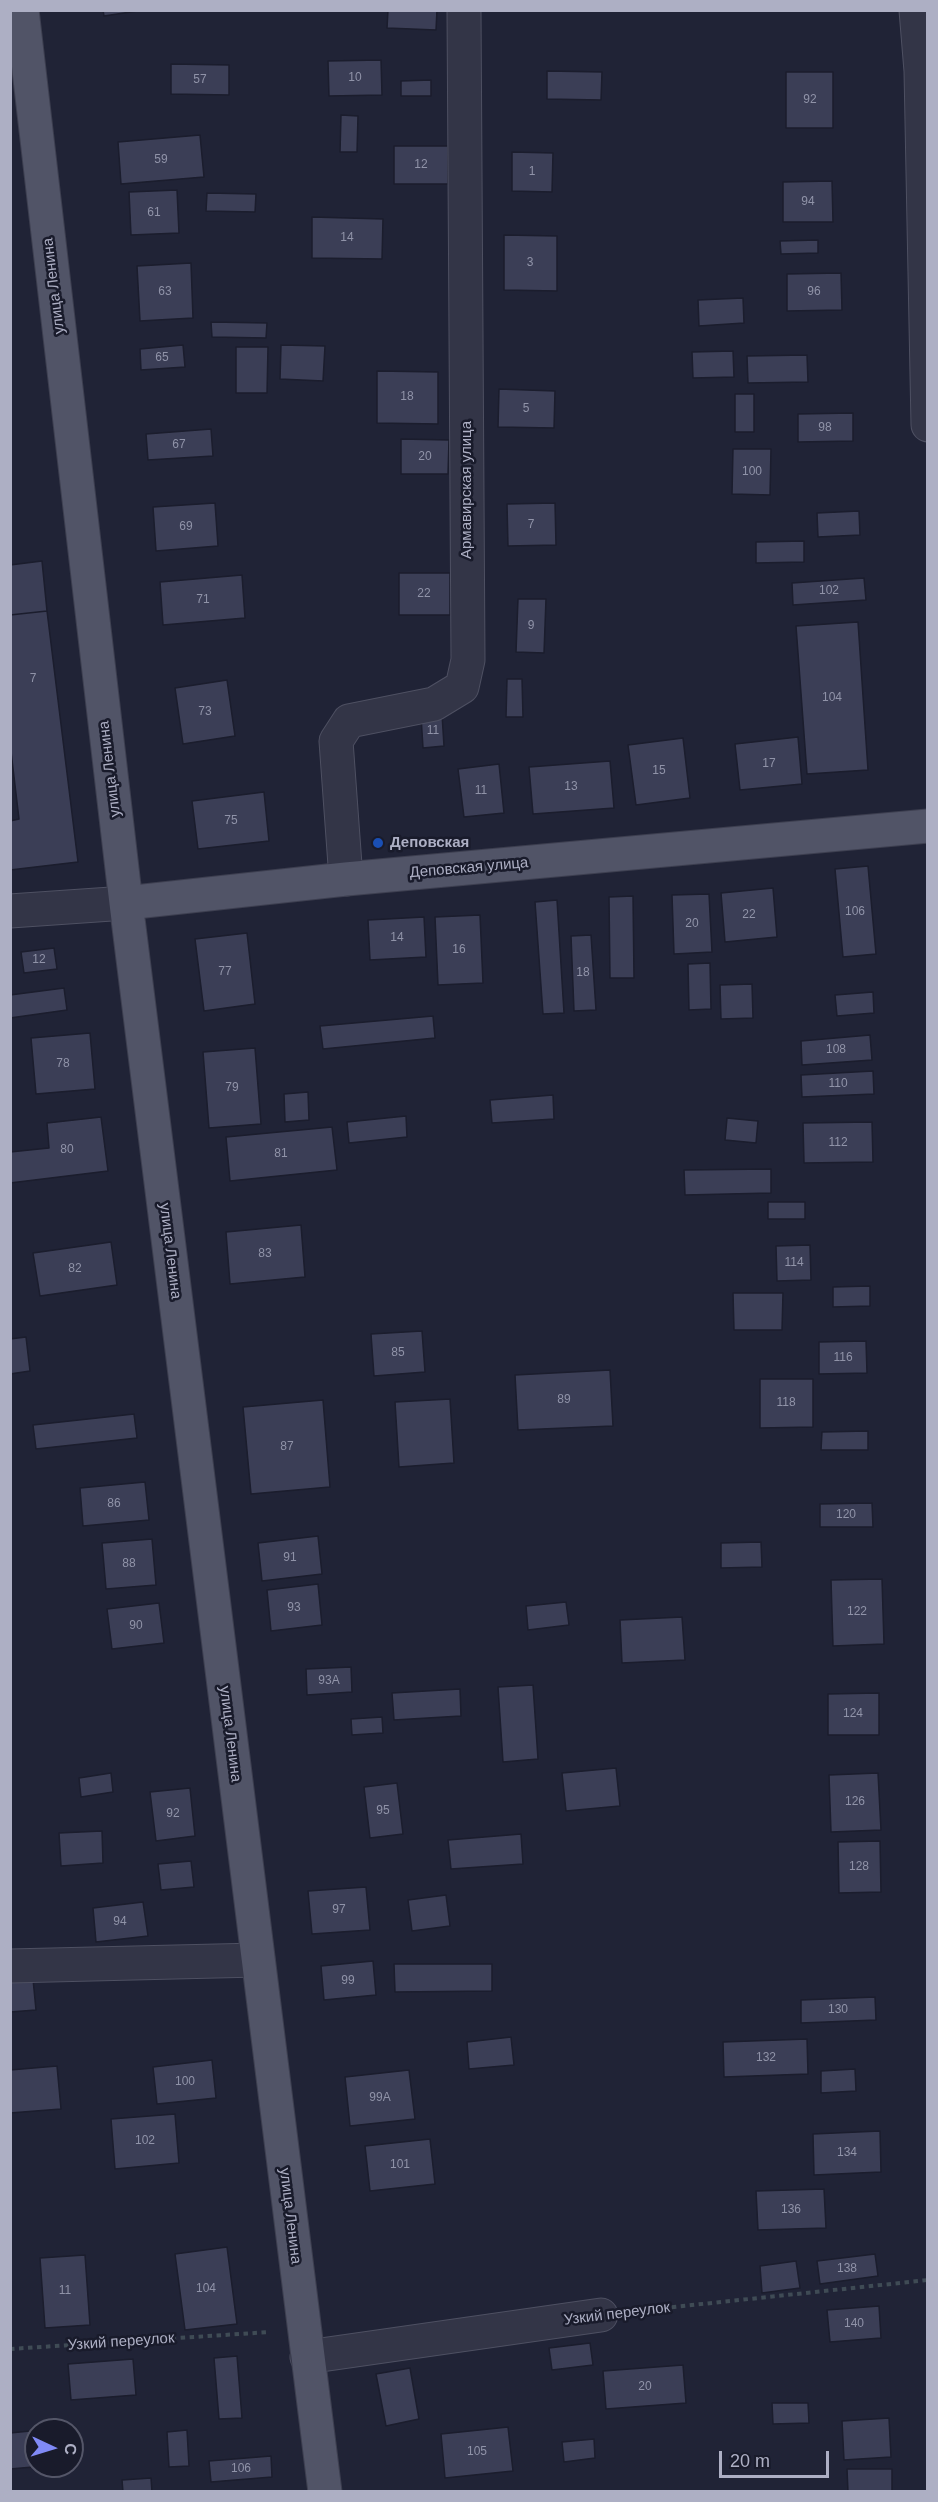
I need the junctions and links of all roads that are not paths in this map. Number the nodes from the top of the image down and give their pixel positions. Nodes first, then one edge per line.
1 (22, 10) edge
2 (464, 10) edge
3 (916, 10) edge
4 (927, 425) edge
5 (927, 826) edge
6 (346, 879) junction
7 (126, 903) junction
8 (10, 911) edge
9 (258, 1960) junction
10 (10, 1966) edge
11 (601, 2315) road end
12 (305, 2343) junction
13 (325, 2492) edge

1 - 7 main road, улица Ленина
2 - 6 street, Армавирская улица
3 - 4 street
5 - 6 main road, Деповская улица
6 - 7 main road, Деповская улица
7 - 8 street, Деповская улица
7 - 9 main road, улица Ленина
9 - 10 street
9 - 12 main road, улица Ленина
11 - 12 street, Узкий переулок
12 - 13 main road, улица Ленина

